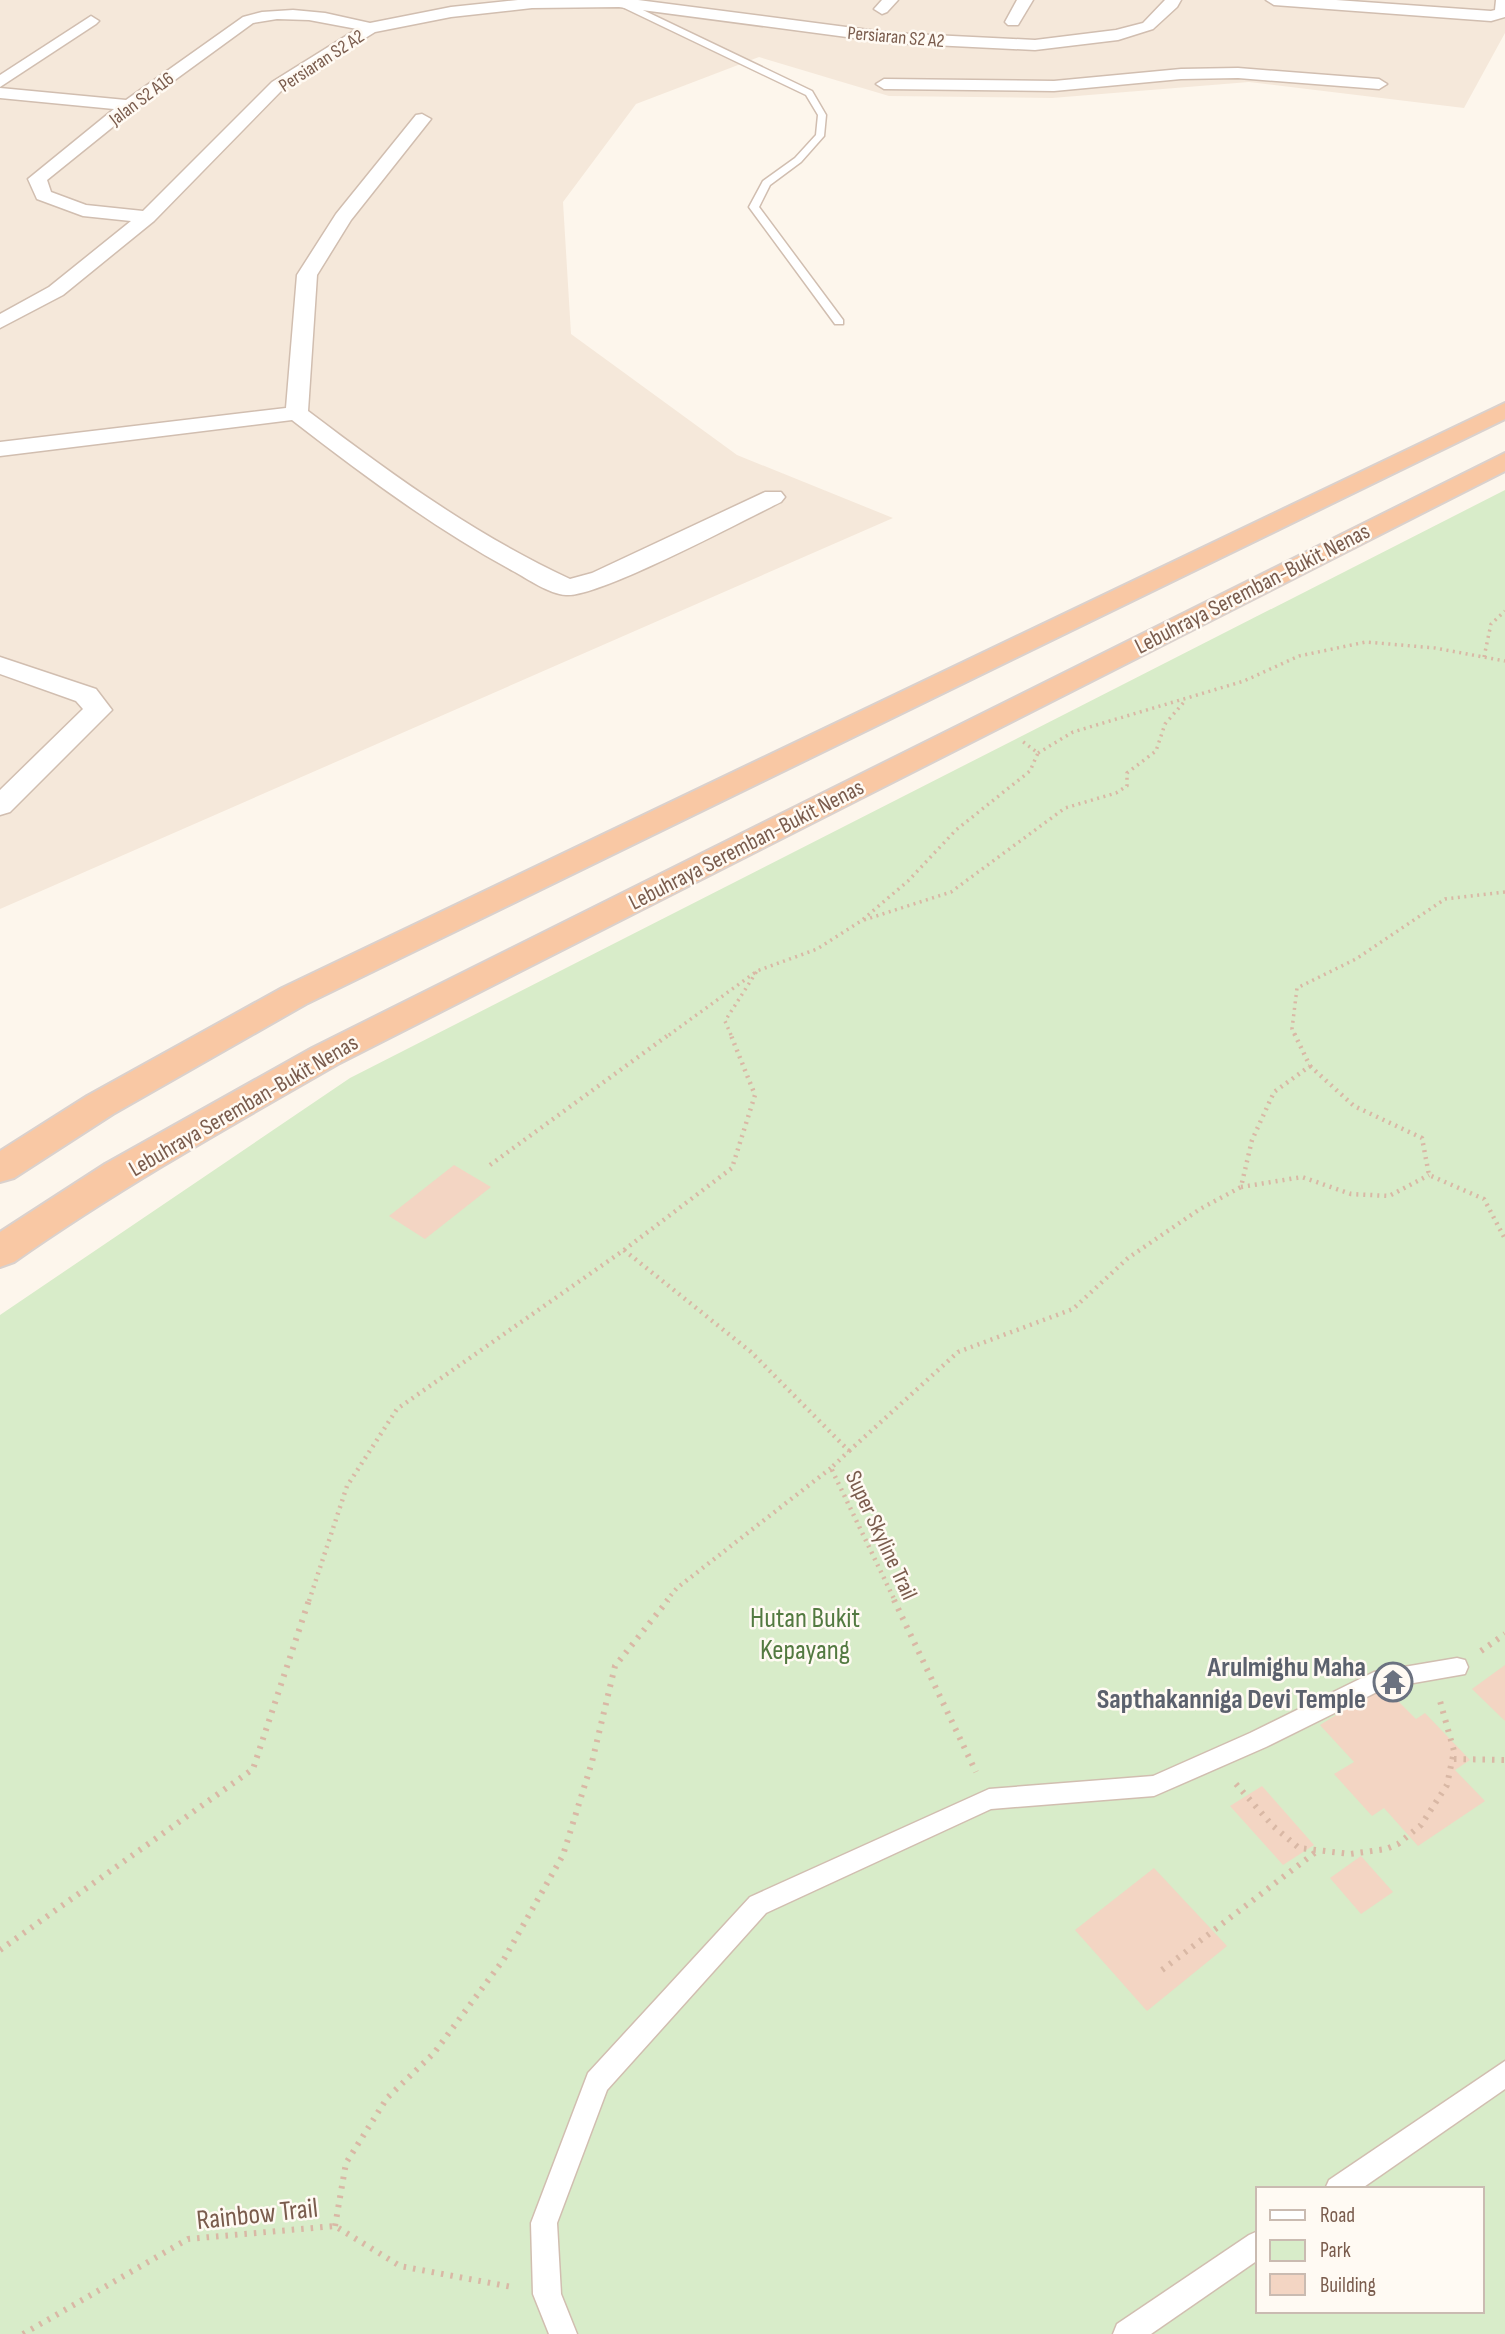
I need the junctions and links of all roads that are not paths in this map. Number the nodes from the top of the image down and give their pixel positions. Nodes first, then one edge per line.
1 (1025, 0) edge
2 (1172, 0) edge
3 (1274, 0) edge
4 (1504, 0) edge
5 (619, 2) junction
6 (91, 21) dead end
7 (1013, 22) dead end
8 (370, 28) junction
9 (1118, 36) junction
10 (1139, 48) dead end
11 (1160, 61) dead end
12 (1181, 74) junction
13 (0, 82) edge
14 (884, 84) dead end
15 (1380, 84) dead end
16 (0, 93) edge
17 (129, 105) junction
18 (422, 119) dead end
19 (147, 217) junction
20 (0, 322) edge
21 (839, 322) dead end
22 (1505, 410) edge
23 (297, 413) junction
24 (0, 449) edge
25 (1505, 461) edge
26 (772, 497) dead end
27 (0, 665) edge
28 (0, 806) edge
29 (0, 1169) edge
30 (0, 1252) edge
31 (1457, 1667) dead end
32 (1505, 2074) edge
33 (1341, 2187) edge
34 (1256, 2245) edge
35 (562, 2334) edge
36 (1127, 2334) edge

1 - 7 street
2 - 9 street, Persiaran S2 A2
3 - 4 street
5 - 8 street, Persiaran S2 A2
5 - 9 street, Persiaran S2 A2
5 - 21 lane
6 - 13 street
8 - 17 street, Jalan S2 A16
8 - 19 street, Persiaran S2 A2
9 - 10 street
11 - 12 street
12 - 14 street
12 - 15 street
16 - 17 street
17 - 19 street, Jalan S2 A16
18 - 23 street
19 - 20 street, Persiaran S2 A2
22 - 29 highway, Lebuhraya Seremban-Bukit Nenas
23 - 24 street
23 - 26 street
25 - 30 highway, Lebuhraya Seremban-Bukit Nenas
27 - 28 street
31 - 35 lane
32 - 33 lane
34 - 36 lane

